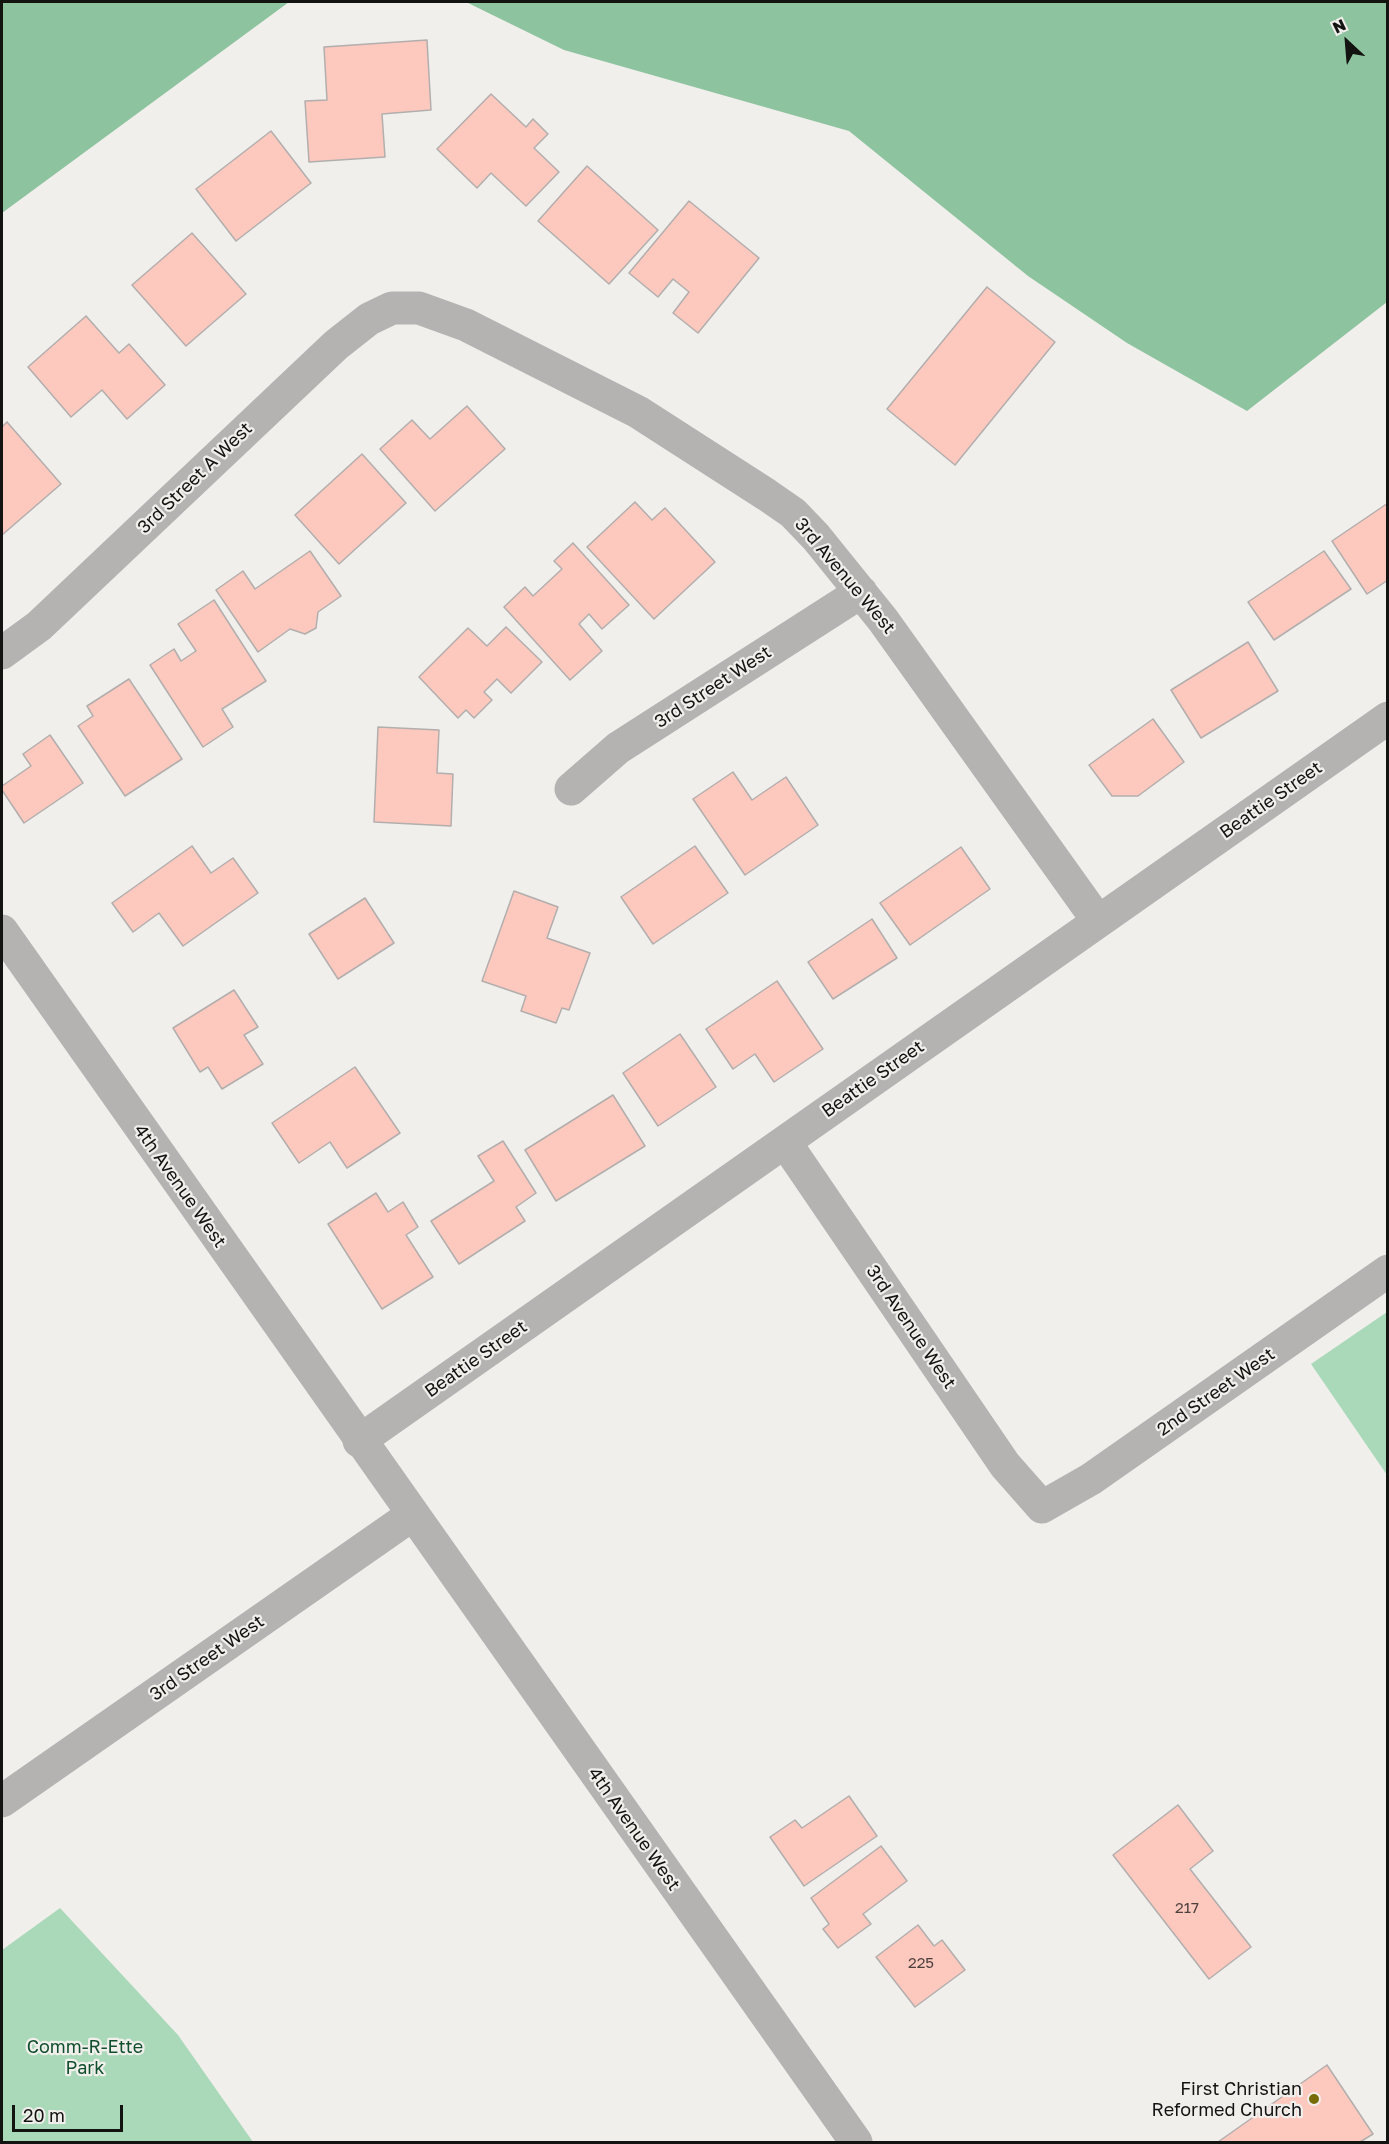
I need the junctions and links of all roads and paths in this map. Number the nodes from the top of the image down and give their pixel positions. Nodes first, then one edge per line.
1 (392, 308) joint
2 (861, 592) junction
3 (2, 653) edge
4 (1388, 718) edge
5 (572, 789) dead end
6 (1098, 921) junction
7 (2, 931) edge
8 (785, 1142) junction
9 (1388, 1271) edge
10 (359, 1441) junction
11 (1042, 1508) joint
12 (412, 1515) junction
13 (2, 1801) edge
14 (855, 2142) edge

1 - 2 street, 3rd Avenue West
1 - 3 street, 3rd Street A West
2 - 5 street, 3rd Street West
2 - 6 street, 3rd Avenue West
4 - 6 street, Beattie Street
6 - 8 street, Beattie Street
7 - 10 street, 4th Avenue West
8 - 10 street, Beattie Street
8 - 11 street, 3rd Avenue West
9 - 11 street, 2nd Street West
10 - 12 street, 4th Avenue West
12 - 13 street, 3rd Street West
12 - 14 street, 4th Avenue West

